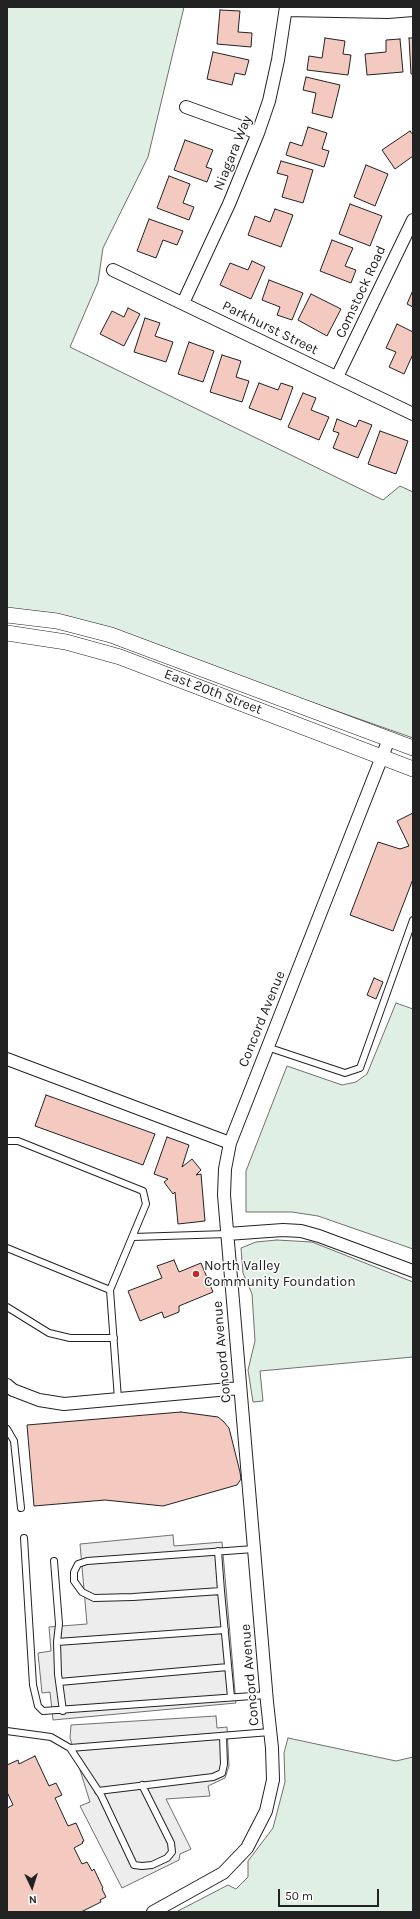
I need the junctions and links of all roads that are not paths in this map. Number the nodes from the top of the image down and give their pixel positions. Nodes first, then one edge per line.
1 (286, 9) edge
2 (413, 10) edge
3 (186, 107) dead end
4 (258, 133) junction
5 (413, 220) edge
6 (113, 270) dead end
7 (182, 302) junction
8 (337, 377) junction
9 (413, 414) edge
10 (7, 615) edge
11 (7, 633) edge
12 (389, 739) junction
13 (413, 748) edge
14 (382, 757) junction
15 (413, 769) edge
16 (413, 920) edge
17 (267, 1047) junction
18 (7, 1059) edge
19 (7, 1141) edge
20 (230, 1143) junction
21 (227, 1234) junction
22 (133, 1237) junction
23 (7, 1248) edge
24 (413, 1271) edge
25 (110, 1290) junction
26 (7, 1307) edge
27 (114, 1338) junction
28 (7, 1385) edge
29 (240, 1388) junction
30 (118, 1399) junction
31 (7, 1429) edge
32 (21, 1508) dead end
33 (24, 1538) dead end
34 (254, 1549) junction
35 (218, 1551) junction
36 (54, 1561) dead end
37 (221, 1591) junction
38 (225, 1630) junction
39 (57, 1642) junction
40 (228, 1667) junction
41 (59, 1682) junction
42 (266, 1695) junction
43 (231, 1697) junction
44 (63, 1711) junction
45 (7, 1731) edge
46 (270, 1732) junction
47 (222, 1736) junction
48 (70, 1748) junction
49 (142, 1785) junction
50 (98, 1791) junction
51 (153, 1912) edge

1 - 2 street
1 - 4 street, Niagara Way
3 - 4 street
4 - 7 street, Niagara Way
5 - 8 street, Comstock Road
6 - 7 street, Parkhurst Street
7 - 8 street, Parkhurst Street
8 - 9 street, Parkhurst Street
10 - 12 street, East 20th Street
11 - 14 street, East 20th Street
12 - 13 street, East 20th Street
12 - 14 street, Concord Avenue
14 - 15 street, East 20th Street
14 - 17 street, Concord Avenue
16 - 17 lane
17 - 20 street, Concord Avenue
18 - 20 street
19 - 22 lane
20 - 21 street, Concord Avenue
21 - 22 lane
21 - 24 street
21 - 29 street, Concord Avenue
22 - 25 lane
23 - 25 lane
25 - 27 lane
26 - 27 lane
27 - 30 lane
28 - 30 street
29 - 30 street
29 - 34 street, Concord Avenue
31 - 32 lane
33 - 44 lane
34 - 35 lane
34 - 42 street, Concord Avenue
35 - 37 lane
35 - 37 lane
36 - 39 lane
37 - 38 lane
38 - 39 lane
38 - 40 lane
39 - 41 lane
40 - 41 lane
40 - 43 lane
41 - 44 lane
42 - 43 lane
42 - 46 street, Concord Avenue
43 - 44 lane
45 - 48 lane
46 - 47 lane
46 - 51 street, Concord Avenue
47 - 48 lane
47 - 49 lane
48 - 50 lane
49 - 50 lane
49 - 50 lane

